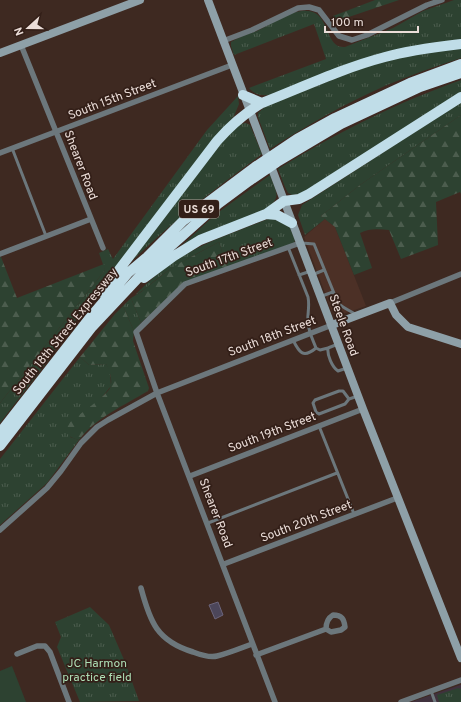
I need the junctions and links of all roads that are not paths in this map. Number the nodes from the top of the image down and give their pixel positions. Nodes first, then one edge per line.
1 (140, 0) edge
2 (208, 0) edge
3 (442, 0) edge
4 (223, 41) junction
5 (461, 44) edge
6 (21, 45) junction
7 (0, 53) edge
8 (461, 64) edge
9 (232, 65) junction
10 (461, 73) edge
11 (244, 95) junction
12 (461, 97) edge
13 (262, 103) junction
14 (249, 110) junction
15 (56, 132) junction
16 (12, 148) junction
17 (0, 153) edge
18 (284, 201) junction
19 (266, 214) junction
20 (91, 219) junction
21 (292, 223) junction
22 (46, 236) junction
23 (300, 243) junction
24 (288, 247) junction
25 (103, 248) dead end
26 (0, 254) edge
27 (324, 270) junction
28 (311, 273) junction
29 (461, 274) edge
30 (299, 275) junction
31 (333, 292) junction
32 (124, 293) junction
33 (320, 295) junction
34 (308, 297) junction
35 (390, 303) junction
36 (357, 316) junction
37 (88, 320) junction
38 (332, 325) junction
39 (136, 332) joint
40 (310, 334) junction
41 (294, 340) junction
42 (338, 344) junction
43 (461, 344) edge
44 (316, 348) junction
45 (328, 348) junction
46 (347, 368) junction
47 (158, 393) junction
48 (358, 396) junction
49 (349, 399) junction
50 (363, 409) junction
51 (319, 426) junction
52 (0, 433) edge
53 (0, 446) edge
54 (337, 473) junction
55 (190, 476) junction
56 (397, 498) junction
57 (354, 514) junction
58 (208, 523) junction
59 (0, 530) edge
60 (224, 564) junction
61 (141, 588) dead end
62 (326, 629) dead end
63 (252, 644) junction
64 (17, 654) dead end
65 (256, 655) junction
66 (461, 658) edge
67 (461, 680) edge
68 (431, 690) junction
69 (69, 702) edge
70 (275, 702) edge
71 (400, 702) edge
72 (435, 702) edge

1 - 6 street
2 - 4 street, Steele Road
3 - 4 street
4 - 9 street, Steele Road
5 - 13 highway
6 - 7 street
6 - 15 street, Shearer Road
8 - 37 highway, South 18th Street Expressway / US 69
9 - 11 street, Steele Road
9 - 15 street, South 15th Street
10 - 32 highway, South 18th Street Expressway / US 69
11 - 13 highway
11 - 14 street, Steele Road
12 - 18 highway
13 - 14 highway
14 - 18 street, Steele Road
14 - 37 highway
15 - 16 street, South 15th Street
15 - 20 street, Shearer Road
16 - 17 street, South 15th Street
16 - 22 lane
18 - 19 highway
18 - 21 street, Steele Road
19 - 21 highway
19 - 32 highway
20 - 22 street
20 - 25 street, Shearer Road
21 - 23 street, Steele Road
22 - 26 street
23 - 24 street, South 17th Street
23 - 27 lane
23 - 28 street, Steele Road
24 - 30 lane
24 - 39 street, South 17th Street
27 - 28 lane
27 - 31 lane
28 - 30 lane
28 - 33 street, Steele Road
29 - 35 street, South 18th Street
30 - 34 lane
31 - 33 lane
31 - 36 lane
32 - 53 highway, South 18th Street Expressway / US 69
33 - 34 lane
33 - 38 street, Steele Road
34 - 40 lane
35 - 36 street, South 18th Street
35 - 43 street
36 - 38 street, South 18th Street
37 - 52 highway, South 18th Street Expressway / US 69
38 - 40 street, South 18th Street
38 - 42 street, Steele Road
39 - 47 street, Shearer Road
40 - 41 street, South 18th Street
40 - 44 lane
41 - 44 lane
41 - 47 street, South 18th Street
42 - 45 lane
42 - 46 street, Steele Road
44 - 45 lane
45 - 46 lane
46 - 48 street, Steele Road
47 - 55 street, Shearer Road
47 - 59 street, South 18th Street
48 - 49 lane
48 - 50 street, Steele Road
49 - 49 lane
50 - 51 street, South 19th Street
50 - 56 street, Steele Road
51 - 54 lane
51 - 55 street, South 19th Street
54 - 57 lane
54 - 58 lane
55 - 58 street, Shearer Road
56 - 57 street, South 20th Street
56 - 66 street, Steele Road
57 - 60 street, South 20th Street
58 - 60 street, Shearer Road
60 - 63 street, Shearer Road
61 - 63 street
62 - 65 street
63 - 65 street, Shearer Road
64 - 69 street
65 - 70 street, Shearer Road
67 - 68 street
68 - 71 street
68 - 72 lane

